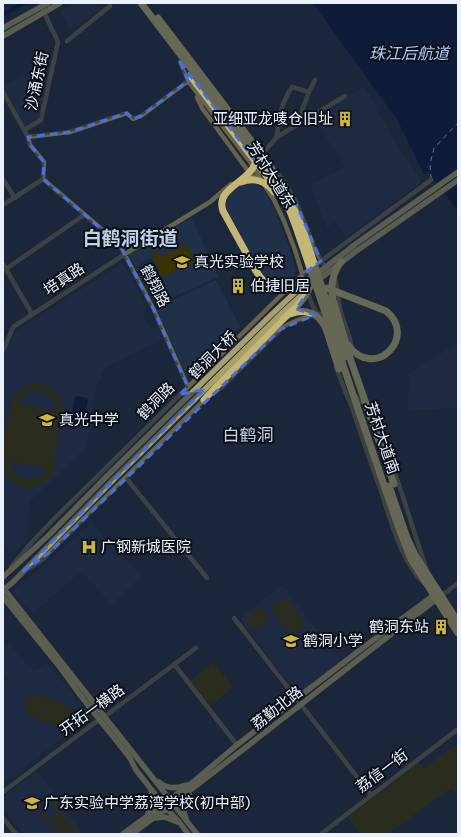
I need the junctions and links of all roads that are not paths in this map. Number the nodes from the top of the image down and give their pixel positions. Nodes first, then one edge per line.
1 (48, 3) edge
2 (60, 3) edge
3 (136, 3) edge
4 (141, 3) edge
5 (146, 3) edge
6 (110, 6) dead end
7 (43, 9) junction
8 (3, 28) edge
9 (3, 36) edge
10 (67, 41) dead end
11 (190, 80) junction
12 (315, 80) dead end
13 (193, 88) junction
14 (3, 92) edge
15 (309, 92) junction
16 (344, 96) dead end
17 (296, 126) junction
18 (24, 130) junction
19 (28, 137) junction
20 (277, 137) junction
21 (252, 148) junction
22 (261, 155) junction
23 (248, 171) junction
24 (458, 172) edge
25 (3, 179) edge
26 (44, 180) junction
27 (431, 180) dead end
28 (458, 180) edge
29 (231, 188) junction
30 (269, 191) junction
31 (15, 198) junction
32 (3, 205) edge
33 (84, 215) junction
34 (125, 254) junction
35 (311, 254) junction
36 (321, 261) junction
37 (341, 262) junction
38 (3, 264) edge
39 (310, 269) junction
40 (6, 270) junction
41 (302, 275) junction
42 (310, 279) junction
43 (318, 291) junction
44 (340, 308) junction
45 (32, 314) junction
46 (317, 314) junction
47 (284, 319) junction
48 (344, 339) junction
49 (3, 351) edge
50 (188, 387) junction
51 (179, 396) junction
52 (204, 400) junction
53 (362, 403) junction
54 (195, 409) junction
55 (356, 411) junction
56 (126, 478) junction
57 (389, 486) junction
58 (21, 573) junction
59 (3, 576) edge
60 (429, 577) junction
61 (207, 578) dead end
62 (458, 583) edge
63 (4, 590) edge
64 (435, 595) junction
65 (3, 597) edge
66 (234, 618) dead end
67 (458, 622) edge
68 (458, 633) edge
69 (196, 648) dead end
70 (174, 664) junction
71 (296, 699) junction
72 (300, 705) junction
73 (102, 718) junction
74 (458, 729) edge
75 (237, 745) junction
76 (143, 766) junction
77 (136, 770) junction
78 (194, 785) junction
79 (151, 788) junction
80 (3, 792) edge
81 (371, 795) junction
82 (171, 801) junction
83 (165, 806) junction
84 (3, 818) edge
85 (150, 818) junction
86 (180, 823) junction
87 (190, 825) junction
88 (16, 834) edge
89 (123, 834) edge
90 (132, 834) edge
91 (188, 834) edge
92 (197, 834) edge
93 (321, 834) edge

1 - 7 main road
2 - 7 main road
3 - 11 highway, 芳村大道东
4 - 21 highway, 芳村大道东
5 - 29 highway, bridge
6 - 10 street
7 - 8 main road
7 - 9 main road
7 - 18 street, 沙涌东街
11 - 13 street, 芳村大道东
11 - 19 street
11 - 39 highway, 芳村大道东, bridge
12 - 15 street
13 - 23 street
13 - 30 street, 芳村大道东
14 - 18 street
15 - 17 street
15 - 20 street
16 - 17 street
17 - 20 street
18 - 19 street
19 - 26 street
20 - 22 street
21 - 22 street, 芳村大道东
21 - 35 highway, 芳村大道东, bridge
22 - 36 street, 芳村大道东
23 - 30 street
23 - 34 street, 培真路
24 - 42 main road, 鹤洞大桥, bridge
25 - 31 street
26 - 31 street
26 - 33 street, 鹤翔路
27 - 36 street, 鹤洞路
28 - 37 main road, 鹤洞大桥, bridge
29 - 42 highway, bridge
29 - 43 highway, bridge
30 - 41 street, 芳村大道东
31 - 32 street
33 - 34 street, 鹤翔路
33 - 40 street
34 - 45 street, 培真路
34 - 50 street, 鹤翔路
35 - 47 highway, bridge
35 - 57 highway, 芳村大道南, bridge
36 - 41 street, 鹤洞路
36 - 44 street, 芳村大道东
37 - 48 highway, bridge
37 - 58 main road, 鹤洞大桥, bridge
38 - 40 street
39 - 43 highway, 芳村大道东, bridge
39 - 48 highway, bridge
40 - 45 street
41 - 46 street, 芳村大道东
41 - 50 street, 鹤洞路
42 - 59 main road, 鹤洞大桥, bridge
43 - 55 highway, 芳村大道南, bridge
44 - 46 street
44 - 53 street, 芳村大道南
45 - 49 street, 培真路
46 - 52 street
46 - 55 street, 芳村大道南
47 - 52 highway
47 - 55 highway, bridge
48 - 57 highway, bridge
50 - 51 street, 鹤洞路
51 - 54 street
51 - 59 street, 鹤洞路
52 - 54 street
53 - 55 street
53 - 60 street, 芳村大道南
54 - 56 street
55 - 57 highway, 芳村大道南, bridge
55 - 64 street, 芳村大道南
56 - 58 street
56 - 61 street
57 - 60 highway, 芳村大道南
57 - 64 highway, 芳村大道南
58 - 63 main road
60 - 64 highway, 芳村大道南
62 - 64 street
63 - 73 main road
64 - 67 highway, 芳村大道南
64 - 68 highway, 芳村大道南
64 - 71 main road, 荔勤北路
64 - 72 main road, 荔勤北路
65 - 73 main road
66 - 71 street
69 - 70 street, 开拓一横路
70 - 73 street, 开拓一横路
70 - 75 street
71 - 72 street
71 - 75 main road, 荔勤北路
72 - 78 main road, 荔勤北路
72 - 81 street
73 - 76 main road
73 - 77 main road
73 - 80 street, 开拓一横路
74 - 81 street, 荔信一街
75 - 78 main road, 荔勤北路
76 - 77 main road
76 - 78 main road
76 - 82 main road
77 - 79 main road
78 - 82 main road, 荔勤北路
78 - 87 main road
79 - 83 main road
79 - 85 main road
81 - 93 street, 荔信一街
82 - 83 main road, 荔勤北路
82 - 87 main road
83 - 85 main road, 荔勤北路
83 - 86 main road
84 - 88 street
85 - 86 main road
85 - 89 main road, 荔勤北路
85 - 90 main road, 荔勤北路
86 - 91 main road
87 - 92 main road

